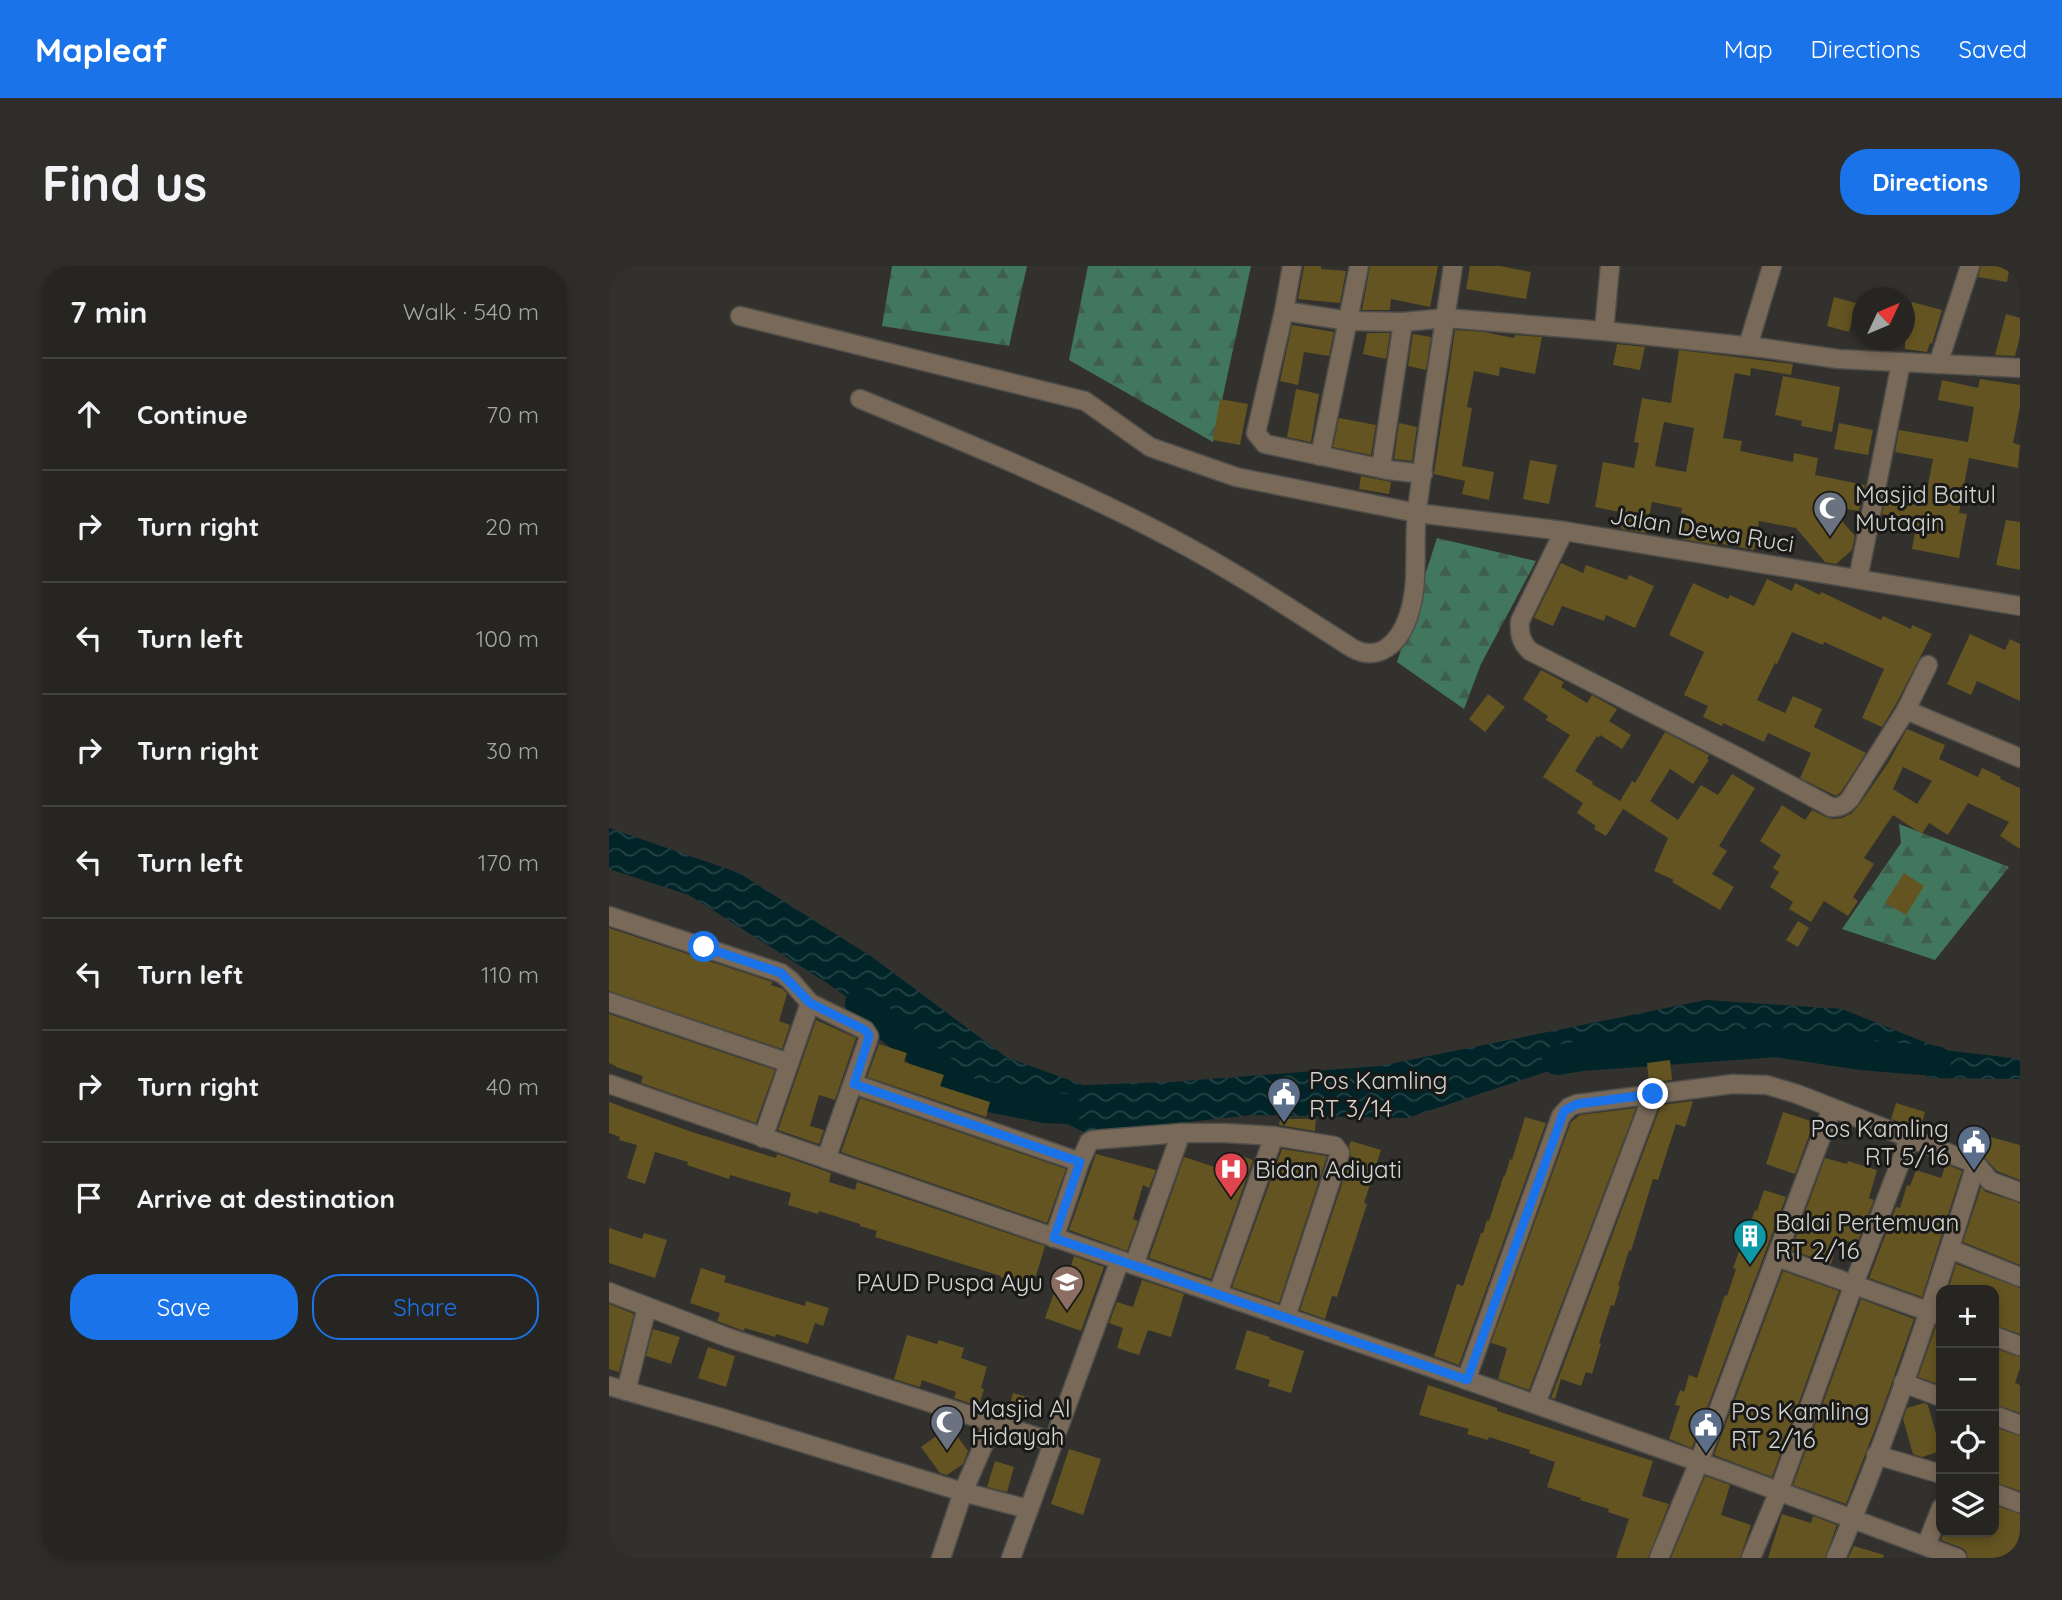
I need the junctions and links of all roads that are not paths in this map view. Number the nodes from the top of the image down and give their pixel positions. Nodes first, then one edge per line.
1 (1292, 266) edge
2 (1359, 266) edge
3 (1453, 266) edge
4 (1610, 266) edge
5 (1772, 266) edge
6 (1970, 266) edge
7 (1284, 311) junction
8 (740, 316) dead end
9 (1445, 318) junction
10 (1349, 321) junction
11 (1403, 322) junction
12 (1604, 331) junction
13 (1748, 346) junction
14 (1901, 363) junction
15 (1938, 364) junction
16 (2020, 368) edge
17 (860, 398) dead end
18 (1321, 456) junction
19 (1381, 467) junction
20 (1423, 474) junction
21 (1417, 513) junction
22 (1564, 531) junction
23 (1859, 579) junction
24 (2020, 606) edge
25 (1928, 665) dead end
26 (1906, 710) junction
27 (2020, 758) edge
28 (609, 916) edge
29 (609, 1002) edge
30 (810, 1003) junction
31 (789, 1063) junction
32 (609, 1084) edge
33 (854, 1084) junction
34 (1653, 1094) junction
35 (1832, 1108) junction
36 (1181, 1133) junction
37 (1274, 1136) junction
38 (763, 1138) junction
39 (1910, 1138) junction
40 (825, 1159) junction
41 (1080, 1162) junction
42 (1976, 1164) junction
43 (2020, 1192) edge
44 (1054, 1238) junction
45 (1949, 1249) junction
46 (1777, 1257) junction
47 (1127, 1263) junction
48 (2020, 1277) edge
49 (1854, 1284) junction
50 (609, 1292) edge
51 (1218, 1293) junction
52 (647, 1307) junction
53 (1935, 1314) edge
54 (1286, 1317) junction
55 (1999, 1338) edge
56 (2020, 1346) edge
57 (1467, 1380) junction
58 (1903, 1383) junction
59 (617, 1388) edge
60 (1936, 1394) edge
61 (1536, 1405) junction
62 (1999, 1417) edge
63 (993, 1423) junction
64 (2020, 1425) edge
65 (1053, 1442) junction
66 (1877, 1455) junction
67 (1699, 1462) junction
68 (1936, 1473) edge
69 (1779, 1491) junction
70 (963, 1492) junction
71 (1999, 1495) edge
72 (2020, 1503) edge
73 (1028, 1509) junction
74 (1853, 1519) junction
75 (1936, 1521) edge
76 (1926, 1546) junction
77 (941, 1558) edge
78 (1011, 1558) edge
79 (1660, 1558) edge
80 (1751, 1558) edge
81 (1836, 1558) edge
82 (1957, 1558) edge

1 - 7 street
2 - 10 street
3 - 9 street
4 - 12 street
5 - 13 street
6 - 15 street
7 - 10 street
7 - 18 street
8 - 21 street, Jalan Dewa Ruci
9 - 11 street
9 - 12 street
9 - 20 street
10 - 11 street
10 - 18 street
11 - 19 street
12 - 13 street
13 - 14 street
14 - 15 street
14 - 23 street
15 - 16 street
17 - 21 street
18 - 19 street
19 - 20 street
20 - 21 street
21 - 22 street, Jalan Dewa Ruci
22 - 23 street, Jalan Dewa Ruci
22 - 26 street
23 - 24 street, Jalan Dewa Ruci
25 - 26 street
26 - 27 street
28 - 30 street
29 - 31 street
30 - 31 street
30 - 33 street
31 - 38 street
32 - 38 street
33 - 40 street
33 - 41 street
34 - 35 street
34 - 57 street
34 - 61 street
35 - 39 street
35 - 46 street
36 - 37 street
36 - 41 street
36 - 47 street
37 - 51 street
37 - 54 street
38 - 40 street
39 - 42 street
39 - 49 street
40 - 44 street
41 - 44 street
42 - 43 street
42 - 45 street
44 - 47 street
45 - 48 street
45 - 53 street
46 - 49 street
46 - 67 street
47 - 51 street
47 - 65 street
49 - 53 street
49 - 69 street
50 - 52 street
51 - 54 street
52 - 59 street
52 - 63 street
53 - 58 street
54 - 57 street
55 - 56 street
57 - 61 street
58 - 60 street
58 - 66 street
59 - 70 street
61 - 67 street
62 - 64 street
63 - 65 street
63 - 70 street
65 - 73 street
66 - 68 street
66 - 74 street
67 - 69 street
67 - 79 street
69 - 74 street
69 - 80 street
70 - 73 street
70 - 77 street
71 - 72 street
73 - 78 street
74 - 76 street
74 - 81 street
75 - 76 street
76 - 82 street

